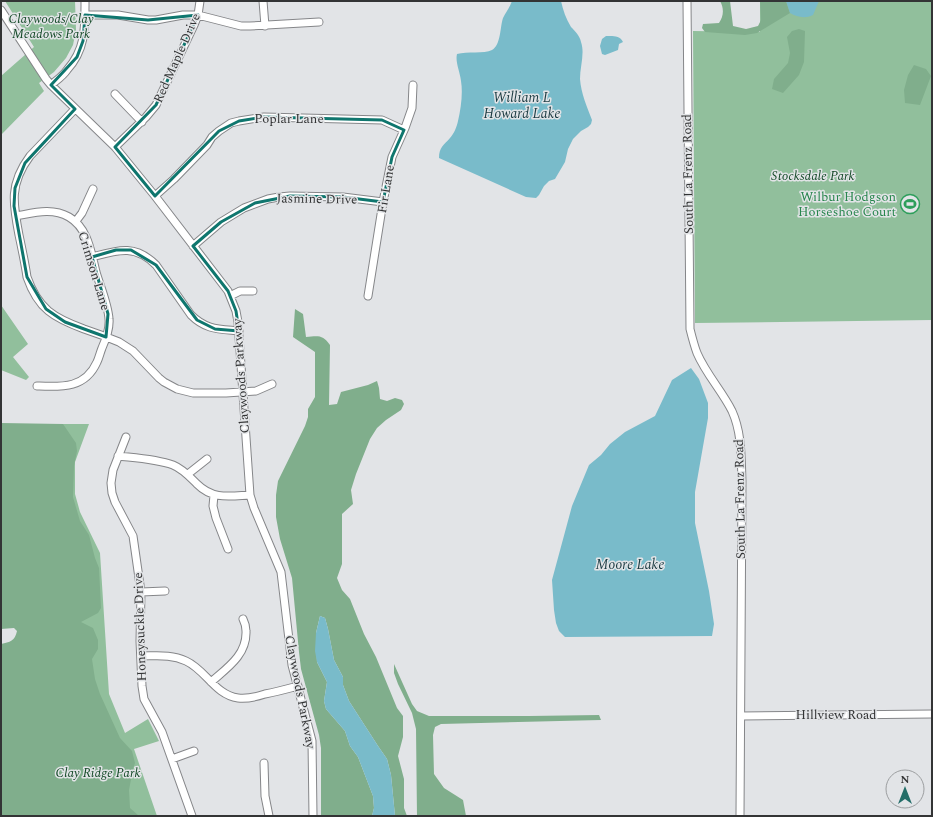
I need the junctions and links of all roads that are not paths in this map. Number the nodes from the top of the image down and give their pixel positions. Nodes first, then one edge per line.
1 (85, 1) edge
2 (200, 1) edge
3 (263, 1) edge
4 (687, 1) edge
5 (2, 14) edge
6 (85, 15) junction
7 (198, 15) junction
8 (319, 22) dead end
9 (265, 26) junction
10 (413, 84) dead end
11 (51, 85) junction
12 (115, 94) dead end
13 (75, 109) junction
14 (142, 122) junction
15 (404, 130) junction
16 (115, 147) junction
17 (93, 190) dead end
18 (155, 196) junction
19 (383, 202) junction
20 (16, 216) junction
21 (76, 222) junction
22 (193, 246) junction
23 (92, 257) junction
24 (253, 291) dead end
25 (230, 296) junction
26 (368, 296) dead end
27 (239, 331) junction
28 (106, 337) junction
29 (272, 384) dead end
30 (37, 386) dead end
31 (244, 392) junction
32 (126, 437) dead end
33 (118, 456) junction
34 (207, 459) dead end
35 (188, 474) junction
36 (214, 495) junction
37 (250, 495) junction
38 (228, 549) dead end
39 (165, 590) dead end
40 (141, 592) junction
41 (244, 619) dead end
42 (141, 656) junction
43 (211, 682) junction
44 (298, 686) junction
45 (932, 714) edge
46 (741, 716) junction
47 (194, 751) dead end
48 (172, 759) junction
49 (264, 763) dead end
50 (192, 816) edge
51 (269, 816) edge
52 (314, 816) edge
53 (740, 816) edge

1 - 6 street
2 - 7 street, Red Maple Drive
3 - 9 street
4 - 46 street, South La Frenz Road
5 - 11 street, Claywoods Parkway
6 - 7 street
6 - 11 street
7 - 9 street
7 - 14 street, Red Maple Drive
8 - 9 street
10 - 15 street, Fir Lane
11 - 13 street, Claywoods Parkway
12 - 14 street
13 - 16 street, Claywoods Parkway
13 - 20 street
14 - 16 street, Red Maple Drive
15 - 18 street, Poplar Lane
15 - 19 street, Fir Lane
16 - 18 street, Claywoods Parkway
17 - 21 street
18 - 22 street, Claywoods Parkway
19 - 22 street, Jasmine Drive
19 - 26 street, Fir Lane
20 - 21 street, Crimson Lane
20 - 28 street
21 - 23 street, Crimson Lane
22 - 25 street, Claywoods Parkway
23 - 27 street
23 - 28 street, Crimson Lane
24 - 25 street
25 - 27 street, Claywoods Parkway
27 - 31 street, Claywoods Parkway
28 - 30 street, Crimson Lane
28 - 31 street
29 - 31 street
31 - 37 street, Claywoods Parkway
32 - 33 street, Honeysuckle Drive
33 - 35 street
33 - 40 street, Honeysuckle Drive
34 - 35 street
35 - 36 street
36 - 37 street
36 - 38 street
37 - 44 street, Claywoods Parkway
39 - 40 street
40 - 42 street, Honeysuckle Drive
41 - 43 street
42 - 43 street
42 - 48 street, Honeysuckle Drive
43 - 44 street
44 - 52 street, Claywoods Parkway
45 - 46 street, Hillview Road
46 - 53 street, South La Frenz Road
47 - 48 street
48 - 50 street, Honeysuckle Drive
49 - 51 street

